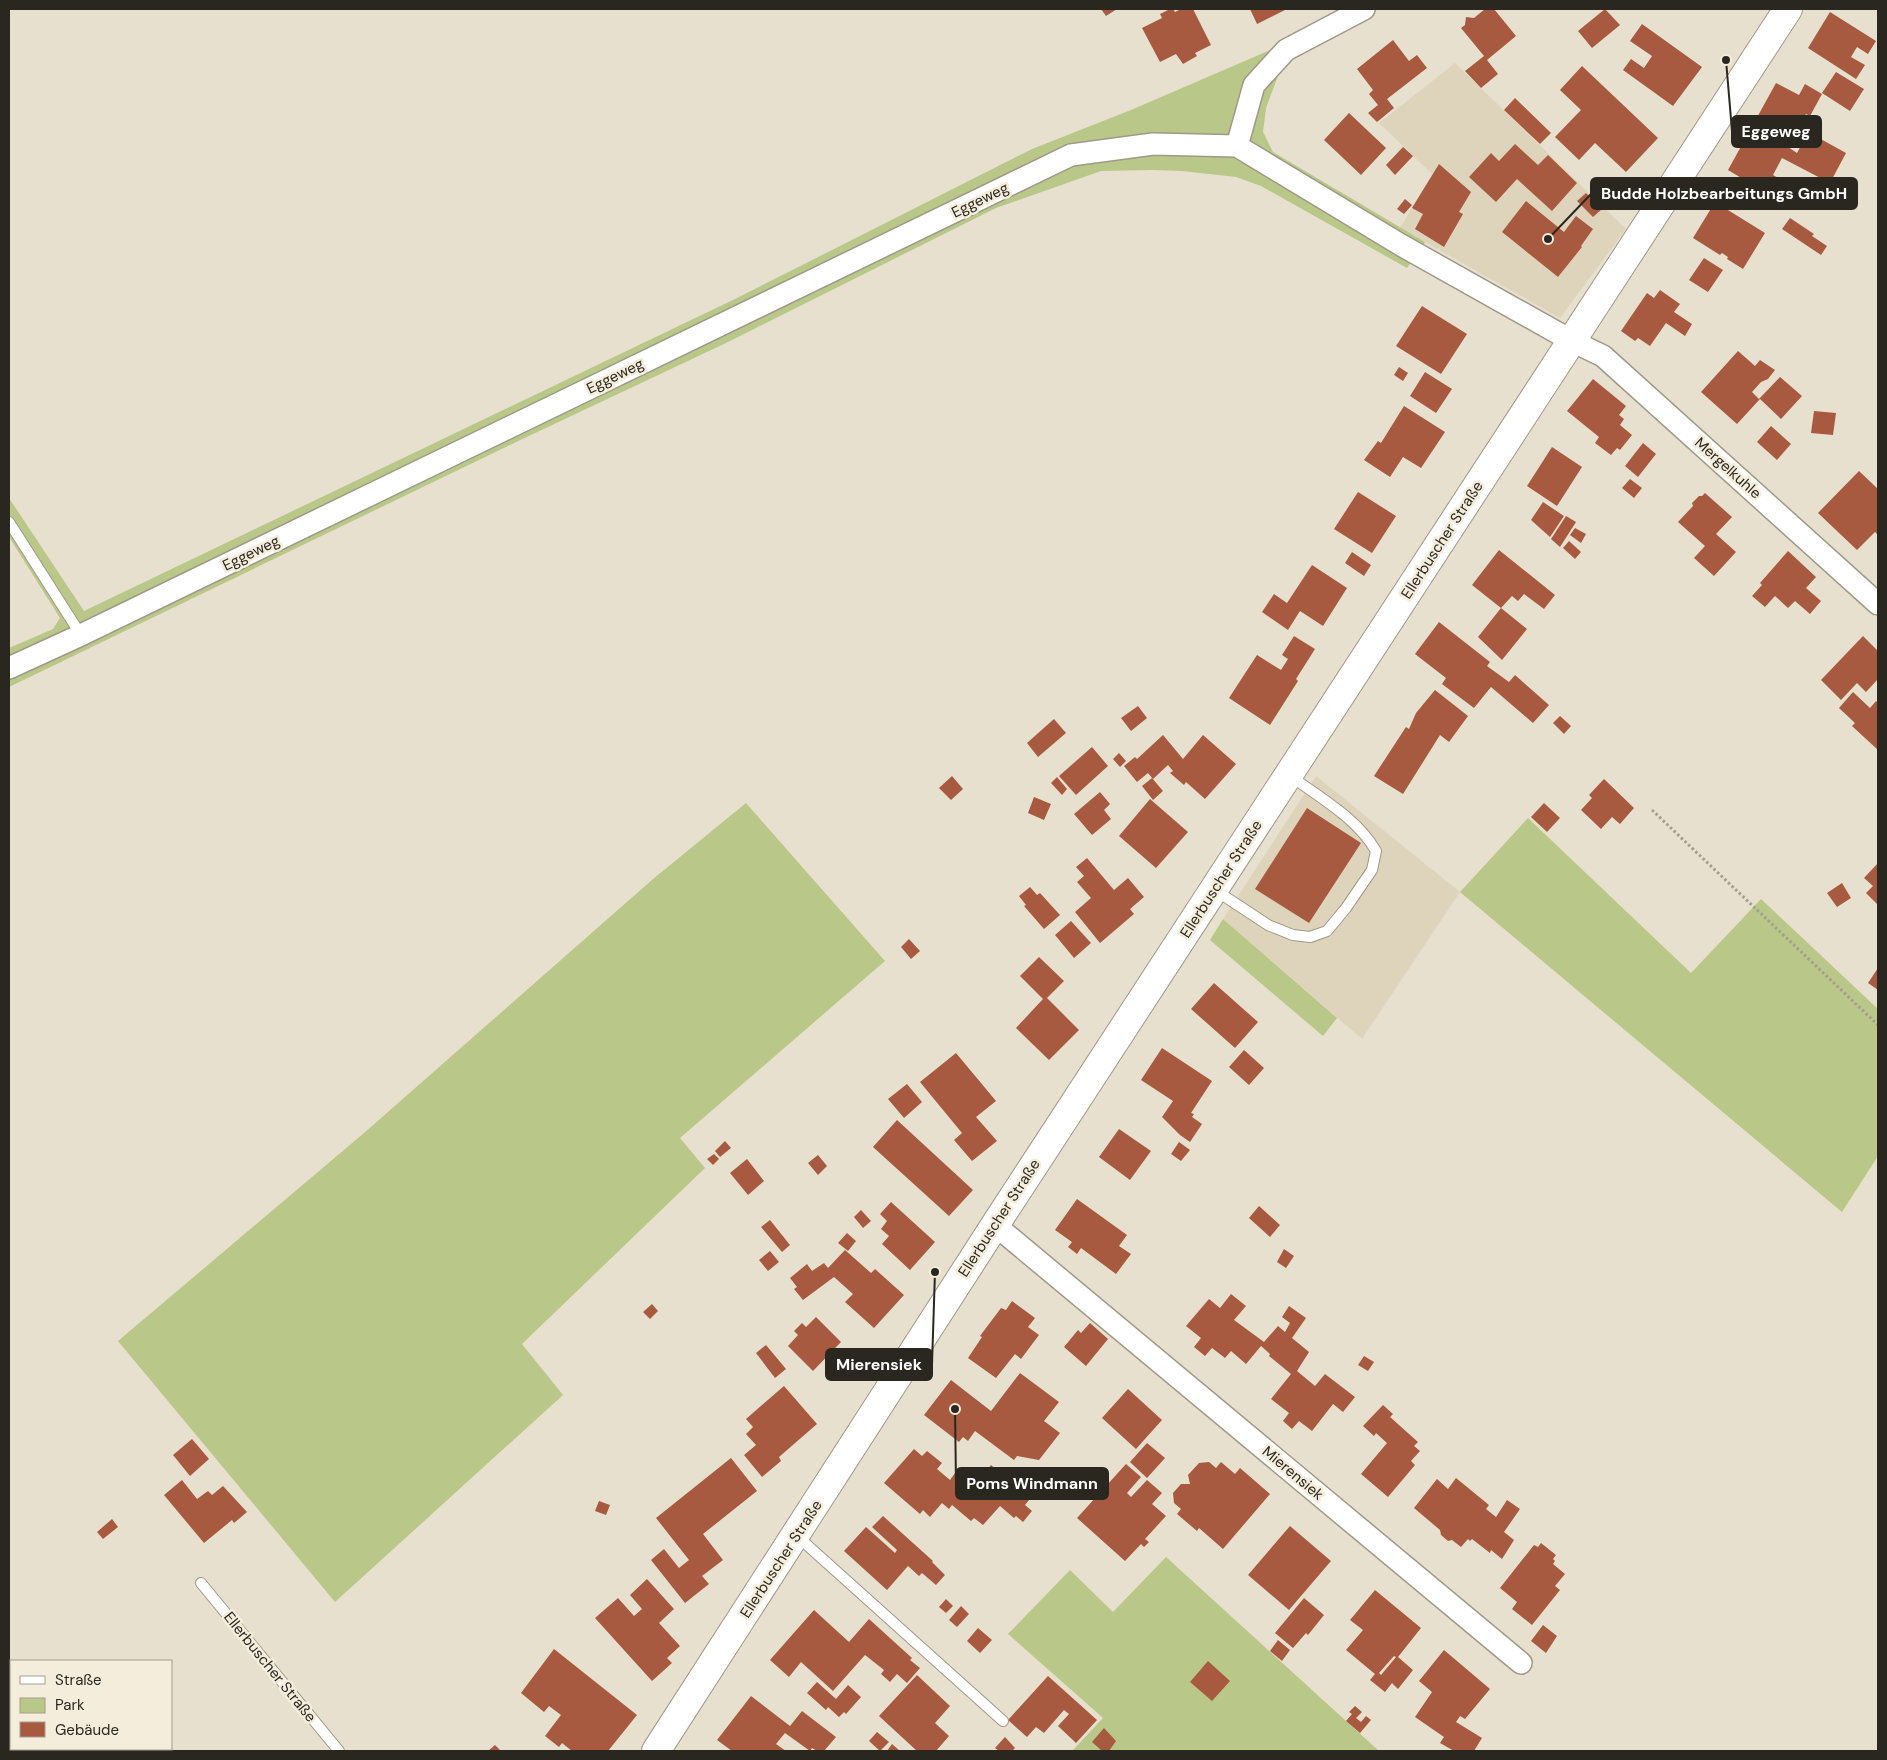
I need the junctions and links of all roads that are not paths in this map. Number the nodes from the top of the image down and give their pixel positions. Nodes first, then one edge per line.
1 (1364, 9) edge
2 (1788, 9) edge
3 (1237, 146) junction
4 (1572, 341) junction
5 (9, 522) edge
6 (1878, 604) edge
7 (81, 635) junction
8 (9, 668) edge
9 (1288, 774) junction
10 (1214, 890) junction
11 (995, 1225) junction
12 (796, 1535) junction
13 (201, 1583) dead end
14 (1521, 1663) dead end
15 (1003, 1721) dead end
16 (339, 1751) edge
17 (656, 1751) edge

1 - 3 street
2 - 4 main road, Ellerbuscher Straße
3 - 4 street, Eggeweg
3 - 7 street, Eggeweg
4 - 6 street, Mergelkuhle
4 - 9 main road, Ellerbuscher Straße
5 - 7 lane
7 - 8 street, Eggeweg
9 - 10 main road, Ellerbuscher Straße
9 - 10 lane
10 - 11 main road, Ellerbuscher Straße
11 - 12 main road, Ellerbuscher Straße
11 - 14 street, Mierensiek
12 - 15 lane
12 - 17 main road, Ellerbuscher Straße
13 - 16 lane, Ellerbuscher Straße

